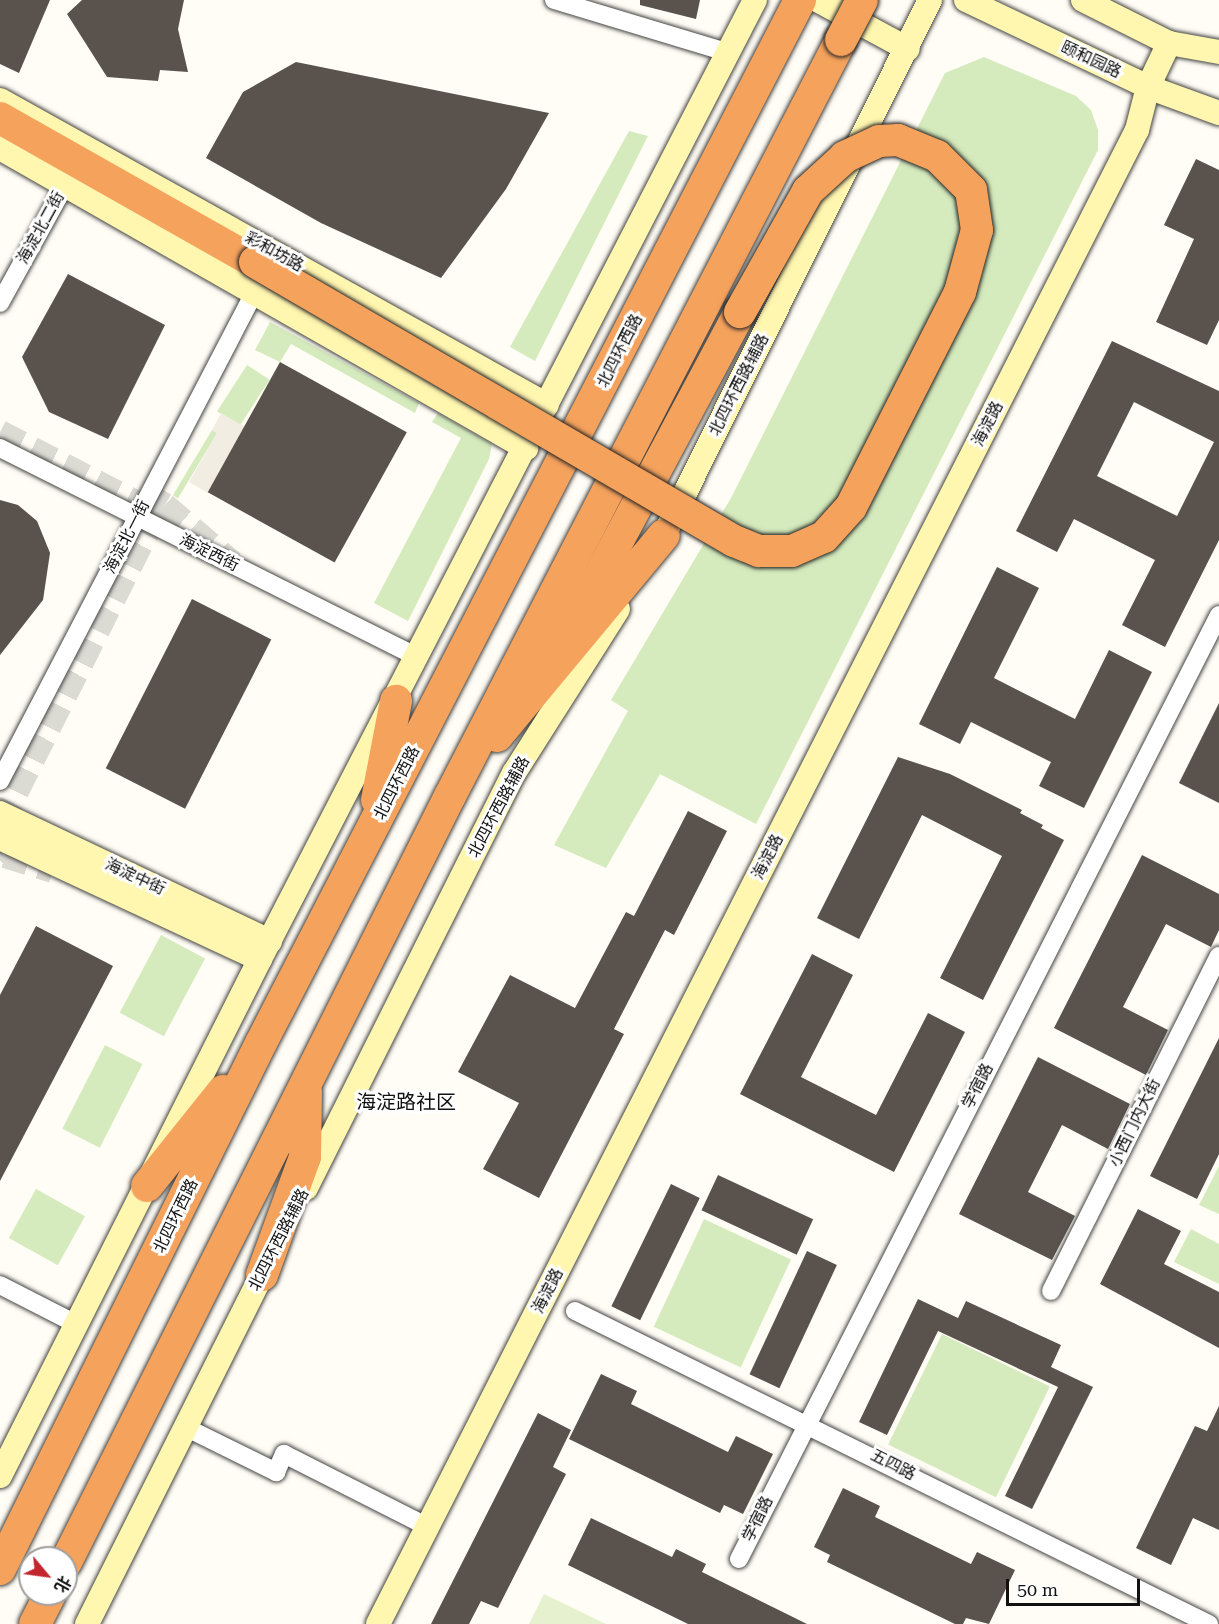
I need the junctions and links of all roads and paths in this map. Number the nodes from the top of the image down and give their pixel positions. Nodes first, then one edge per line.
1 (554, 0) edge
2 (755, 0) edge
3 (817, 0) edge
4 (862, 0) edge
5 (930, 0) edge
6 (966, 0) edge
7 (1083, 0) edge
8 (796, 9) edge
9 (1169, 43) junction
10 (908, 49) junction
11 (1219, 52) edge
12 (729, 53) junction
13 (1148, 87) junction
14 (0, 100) edge
15 (1219, 113) edge
16 (0, 118) edge
17 (0, 148) edge
18 (64, 185) junction
19 (254, 292) junction
20 (0, 303) edge
21 (538, 400) junction
22 (516, 442) junction
23 (0, 448) edge
24 (137, 517) junction
25 (664, 535) junction
26 (1219, 615) edge
27 (418, 657) junction
28 (550, 668) junction
29 (396, 700) junction
30 (0, 781) edge
31 (450, 796) junction
32 (0, 813) edge
33 (371, 835) junction
34 (0, 838) edge
35 (265, 950) junction
36 (1219, 956) edge
37 (261, 1043) junction
38 (306, 1088) junction
39 (147, 1186) junction
40 (262, 1275) junction
41 (0, 1285) edge
42 (1051, 1291) dead end
43 (574, 1311) dead end
44 (78, 1325) junction
45 (806, 1422) junction
46 (185, 1427) junction
47 (0, 1476) edge
48 (428, 1527) junction
49 (74, 1546) edge
50 (739, 1558) dead end
51 (0, 1569) edge
52 (44, 1606) edge
53 (35, 1624) edge
54 (87, 1624) edge
55 (378, 1624) edge
56 (1209, 1624) edge

1 - 12 street
2 - 12 street
3 - 10 street
4 - 31 highway, bridge
5 - 10 street, 北四环西路辅路
6 - 13 street, 颐和园路
7 - 9 street
8 - 33 highway, 北四环西路
9 - 11 street
9 - 13 street, 海淀路
10 - 25 street, 北四环西路辅路
12 - 21 street
13 - 15 street, 颐和园路
13 - 48 street, 海淀路
14 - 21 street, 彩和坊路
16 - 28 highway, bridge
17 - 18 street
18 - 19 street
18 - 20 street, 海淀北二街
19 - 22 street
19 - 24 street, 海淀北一街
21 - 22 street
22 - 27 street
23 - 24 street, 海淀西街
24 - 27 street, 海淀西街
24 - 30 street, 海淀北一街
25 - 28 highway
25 - 40 street, 北四环西路辅路
26 - 45 street, 学宿路
27 - 29 street
28 - 31 highway
29 - 33 highway
29 - 35 street
31 - 38 highway
32 - 35 street, 海淀中街
33 - 37 highway, 北四环西路
34 - 35 street, 海淀中街
35 - 39 street
36 - 42 street, 小西门内大街
37 - 39 highway
37 - 51 highway, 北四环西路
38 - 40 highway
38 - 49 highway
39 - 44 street
40 - 46 street, 北四环西路辅路
41 - 44 street
43 - 45 street, 五四路
44 - 47 street
45 - 50 street, 学宿路
45 - 56 street, 五四路
46 - 48 street
46 - 54 street, 北四环西路辅路
48 - 55 street, 海淀路
52 - 53 highway

